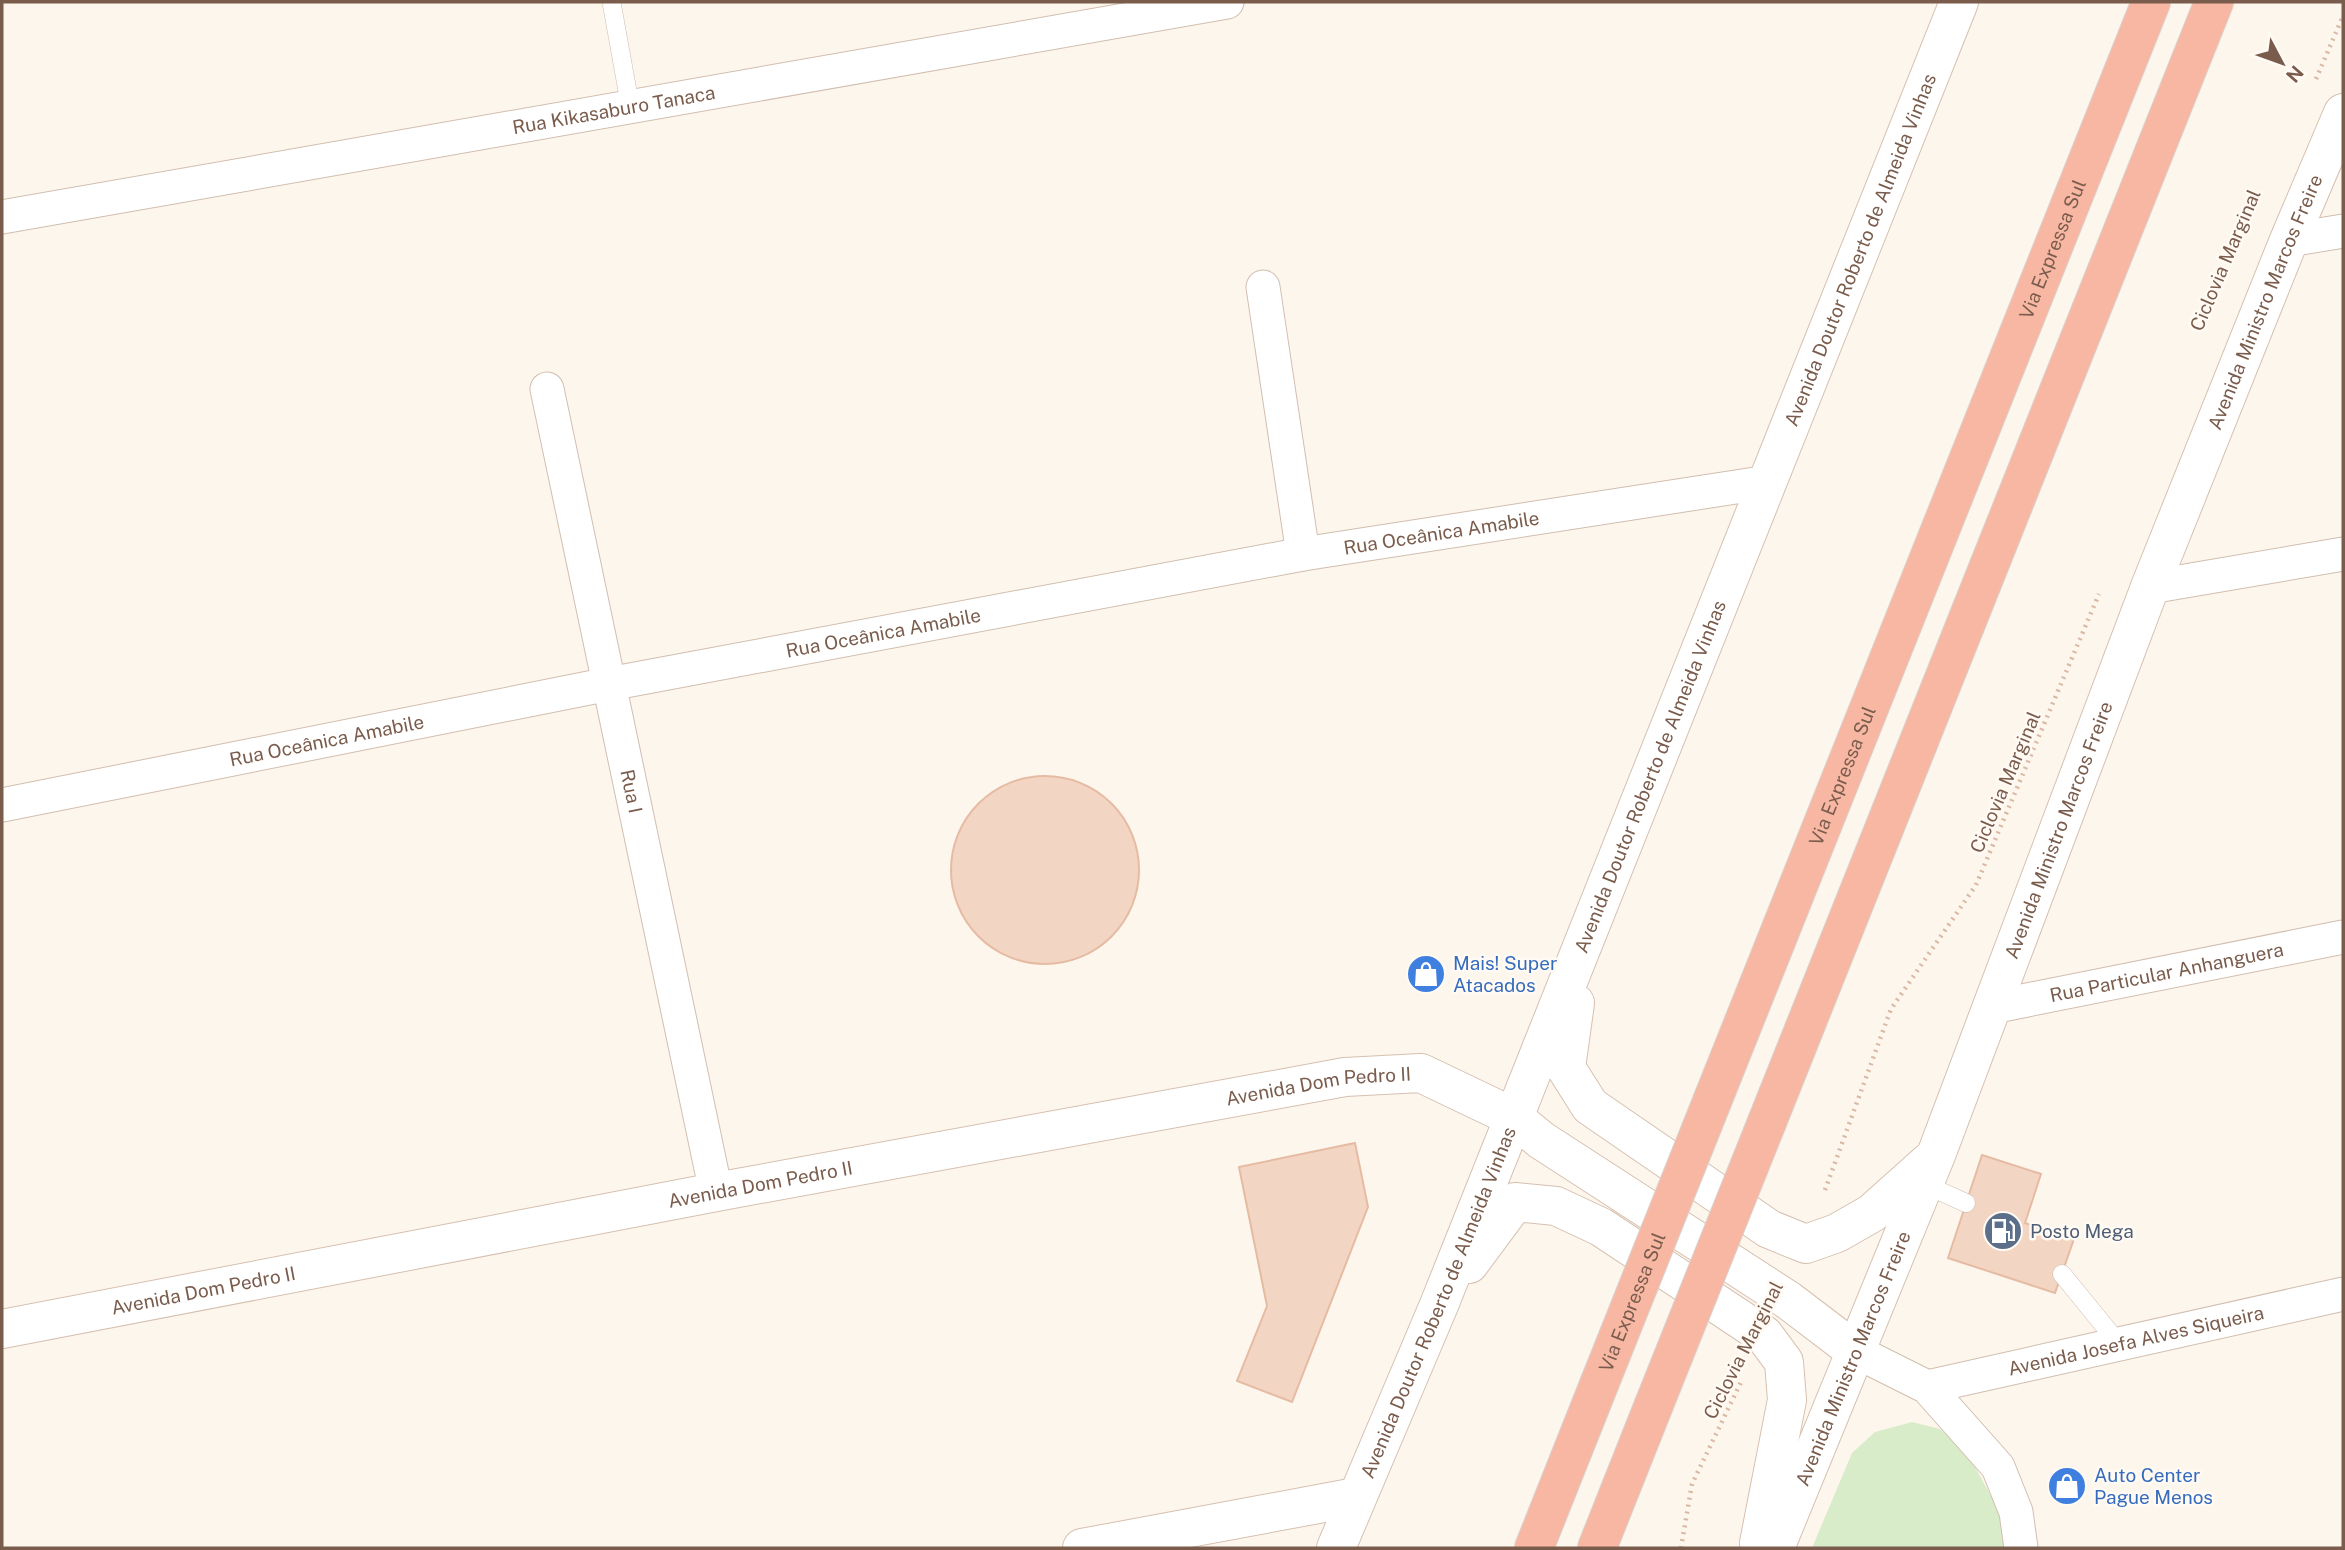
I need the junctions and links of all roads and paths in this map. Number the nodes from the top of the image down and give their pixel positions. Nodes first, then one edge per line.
1 (1227, 2) edge
2 (1959, 2) edge
3 (2151, 2) edge
4 (2214, 2) edge
5 (612, 5) dead end
6 (2343, 16) edge
7 (2316, 80) dead end
8 (630, 105) junction
9 (2343, 113) edge
10 (2, 217) edge
11 (2343, 231) edge
12 (2289, 240) junction
13 (1263, 287) dead end
14 (547, 389) dead end
15 (1768, 482) junction
16 (1303, 554) junction
17 (2343, 554) edge
18 (2150, 587) junction
19 (2100, 591) dead end
20 (609, 684) junction
21 (2, 805) edge
22 (2343, 937) edge
23 (1582, 945) junction
24 (1992, 1007) junction
25 (1513, 1117) junction
26 (1930, 1170) junction
27 (716, 1192) junction
28 (1966, 1203) dead end
29 (1806, 1244) junction
30 (2062, 1274) dead end
31 (2343, 1294) edge
32 (1439, 1305) junction
33 (2, 1329) edge
34 (1764, 1335) junction
35 (2119, 1344) junction
36 (1855, 1351) junction
37 (1990, 1372) junction
38 (1927, 1387) junction
39 (1966, 1431) junction
40 (1356, 1497) junction
41 (1082, 1548) edge
42 (1336, 1548) edge
43 (1534, 1548) edge
44 (1597, 1548) edge
45 (1681, 1548) edge
46 (1758, 1548) edge
47 (1775, 1548) edge
48 (2021, 1548) edge

1 - 8 street, Rua Kikasaburo Tanaca
2 - 15 main road, Avenida Doutor Roberto de Almeida Vinhas
3 - 43 highway, Via Expressa Sul, bridge
4 - 44 highway, bridge
5 - 8 lane
6 - 7 path
8 - 10 street, Rua Kikasaburo Tanaca
9 - 12 main road, Avenida Ministro Marcos Freire
11 - 12 street
12 - 18 main road, Avenida Ministro Marcos Freire
13 - 16 street
14 - 20 street, Rua I
15 - 16 street, Rua Oceânica Amabile
15 - 23 main road, Avenida Doutor Roberto de Almeida Vinhas
16 - 20 street, Rua Oceânica Amabile
17 - 18 street
18 - 24 main road, Avenida Ministro Marcos Freire
19 - 29 path, Ciclovia Marginal
20 - 21 street, Rua Oceânica Amabile
20 - 27 street, Rua I
22 - 24 street, Rua Particular Anhanguera
23 - 25 main road, Avenida Doutor Roberto de Almeida Vinhas
23 - 29 main road
24 - 26 main road, Avenida Ministro Marcos Freire
25 - 27 main road, Avenida Dom Pedro II
25 - 32 main road, Avenida Doutor Roberto de Almeida Vinhas
25 - 36 main road, Avenida Dom Pedro II
26 - 28 lane
26 - 29 main road
26 - 36 main road, Avenida Ministro Marcos Freire
27 - 33 main road, Avenida Dom Pedro II
30 - 35 lane
31 - 35 street, Avenida Josefa Alves Siqueira
32 - 34 main road
32 - 40 main road, Avenida Doutor Roberto de Almeida Vinhas
34 - 45 path, Ciclovia Marginal
34 - 46 main road
35 - 37 street, Avenida Josefa Alves Siqueira
36 - 38 street
36 - 47 main road, Avenida Ministro Marcos Freire
37 - 38 street, Avenida Josefa Alves Siqueira
37 - 39 street
38 - 39 street
39 - 48 street
40 - 41 main road
40 - 42 main road, Avenida Doutor Roberto de Almeida Vinhas

